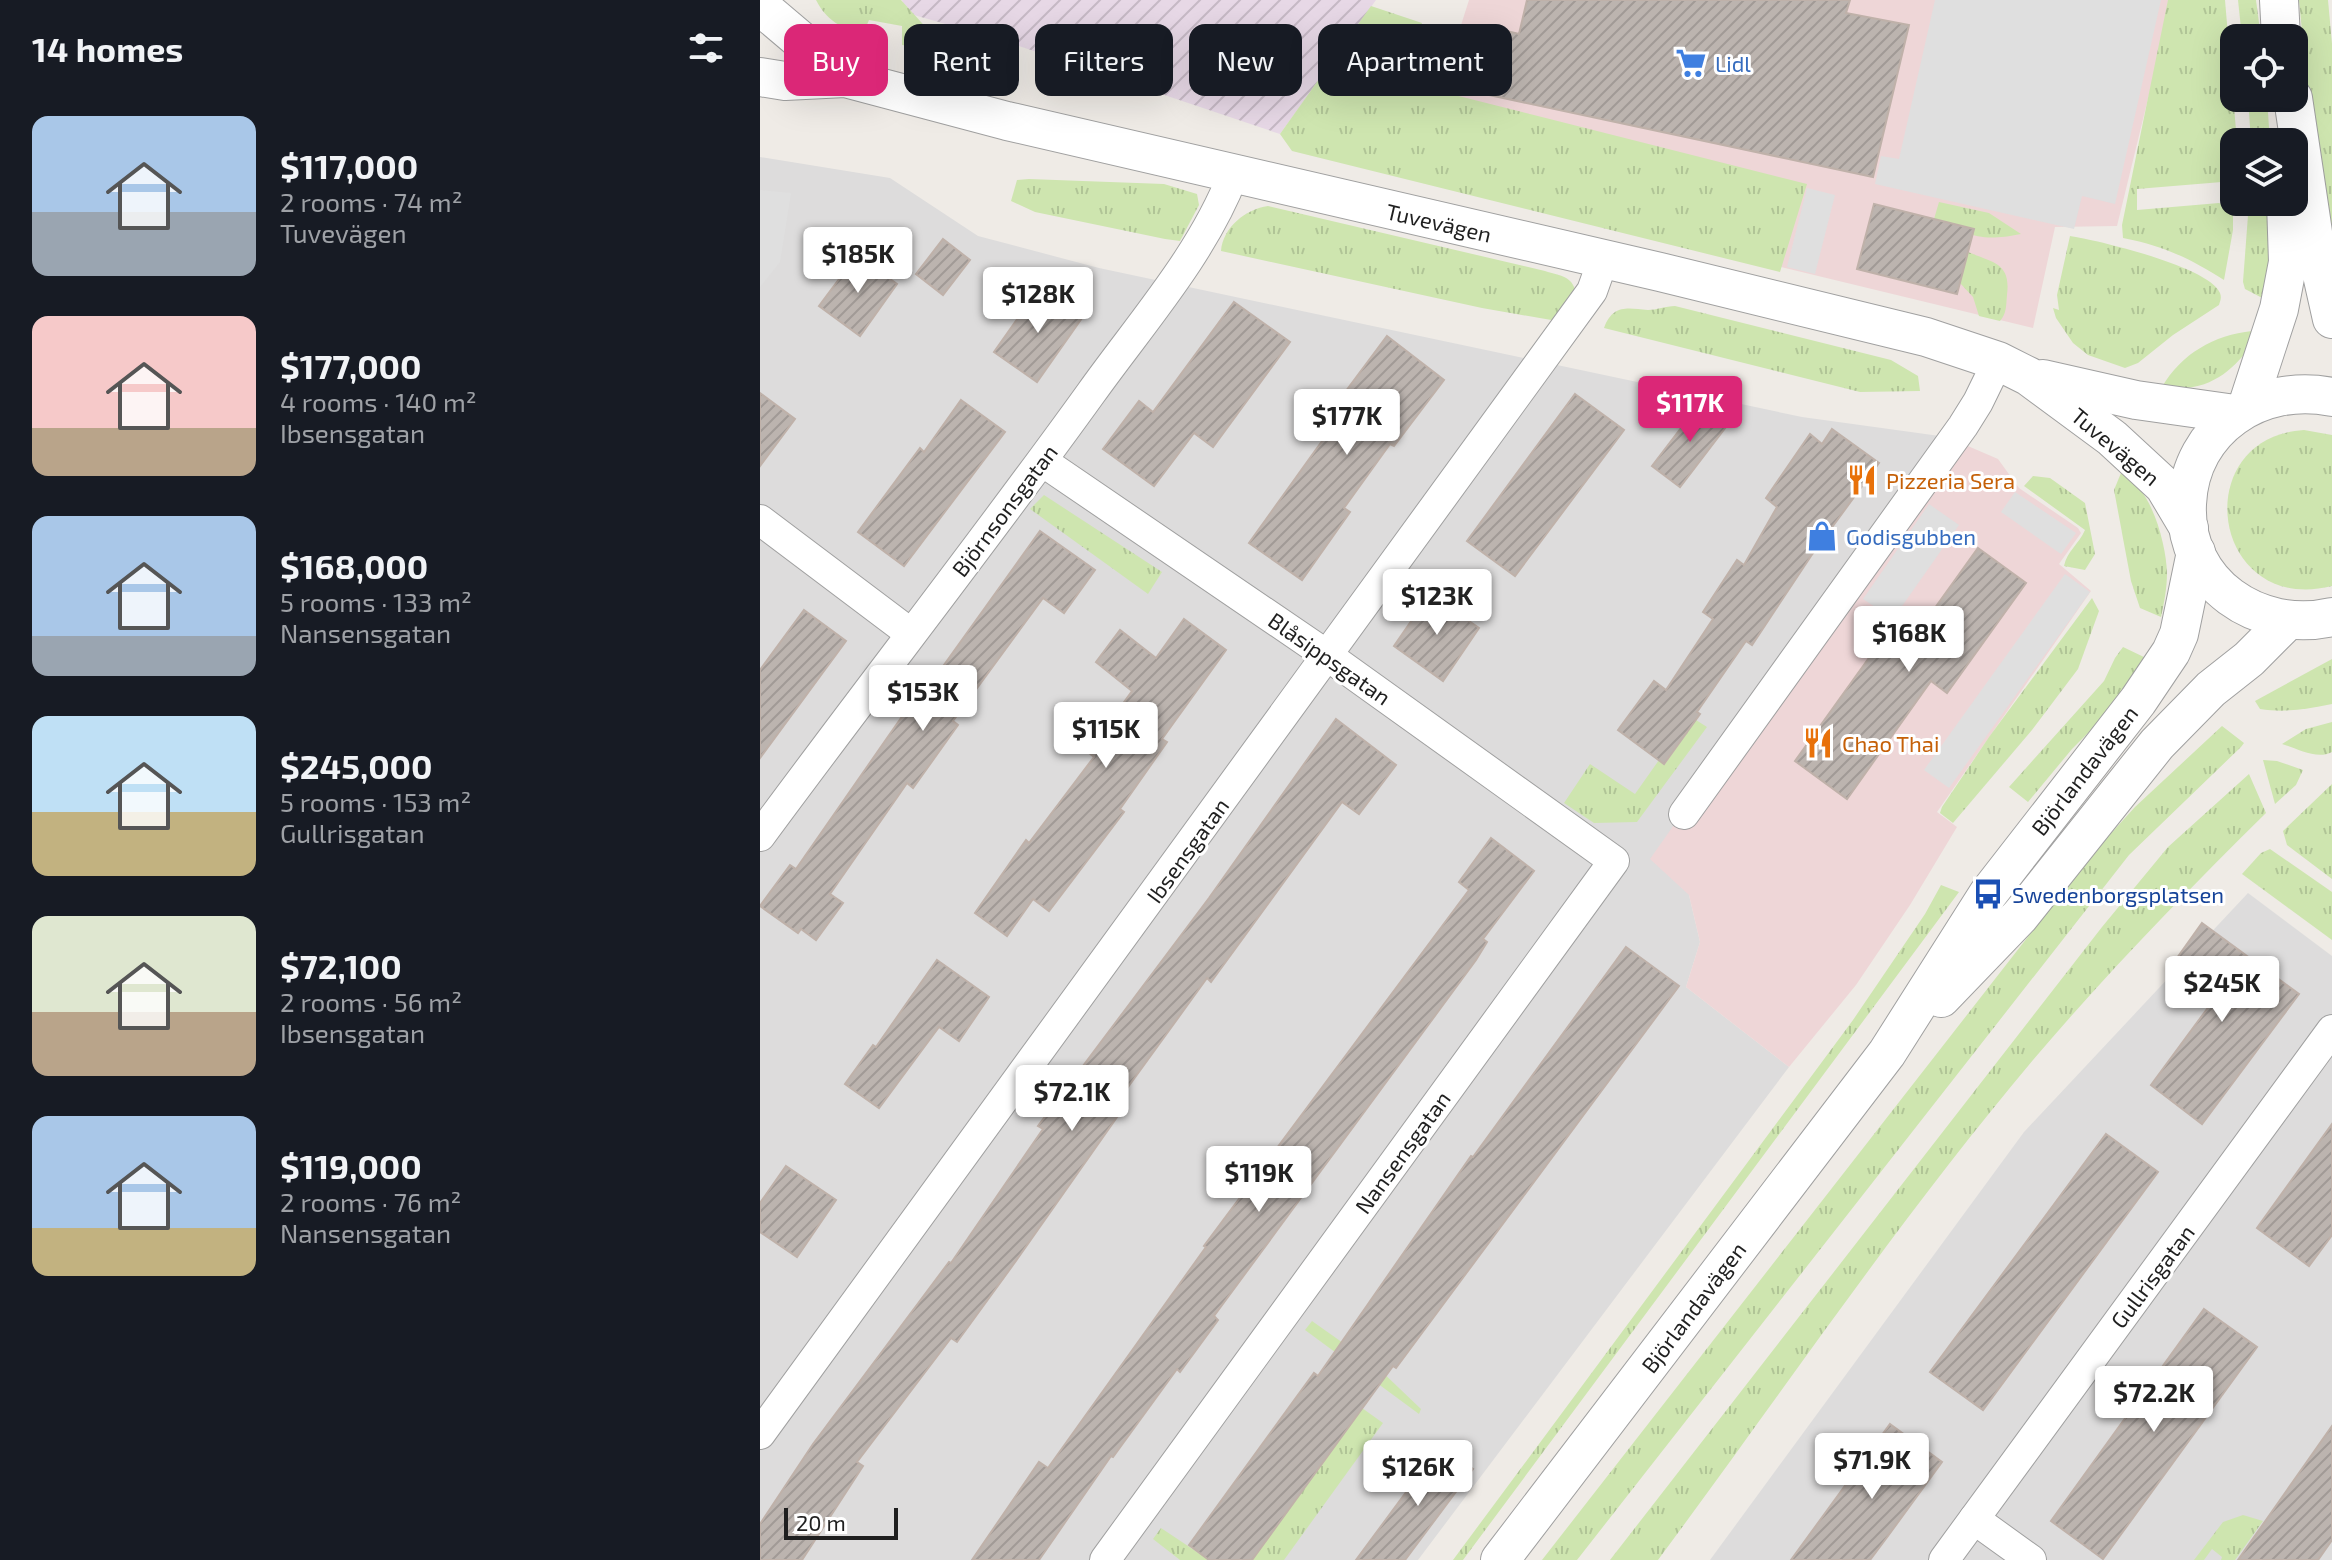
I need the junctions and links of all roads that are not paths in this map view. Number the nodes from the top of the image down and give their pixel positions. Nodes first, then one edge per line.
1 (760, 6) edge
2 (784, 26) edge
3 (760, 77) edge
4 (784, 81) edge
5 (888, 89) edge
6 (2295, 112) edge
7 (1233, 175) junction
8 (2286, 216) edge
9 (1603, 260) junction
10 (2332, 319) edge
11 (2013, 368) junction
12 (2332, 397) edge
13 (2241, 410) junction
14 (1042, 461) junction
15 (760, 520) edge
16 (2192, 540) junction
17 (2315, 621) edge
18 (910, 633) junction
19 (1328, 656) junction
20 (1684, 814) dead end
21 (760, 836) edge
22 (1614, 861) joint
23 (2332, 1030) edge
24 (1887, 1053) junction
25 (760, 1434) edge
26 (1974, 1519) junction
27 (1105, 1560) edge
28 (1500, 1560) edge
29 (1944, 1560) edge
30 (2031, 1560) edge

1 - 2 street, Tuvevägen
3 - 4 street, Tuvevägen
5 - 7 street, Tuvevägen
6 - 10 street
7 - 9 street, Tuvevägen
7 - 14 street, Björnsonsgatan
8 - 13 street
9 - 11 street, Tuvevägen
9 - 19 street, Ibsensgatan
11 - 13 street, Tuvevägen
11 - 16 street, Tuvevägen
11 - 20 street
12 - 13 street, Björlandavägen
13 - 16 street, Björlandavägen
14 - 18 street, Björnsonsgatan
14 - 19 street, Blåsippsgatan
15 - 18 street
16 - 17 street, Björlandavägen
16 - 24 street, Björlandavägen
17 - 24 street, Björlandavägen
18 - 21 street, Björnsonsgatan
19 - 22 street, Blåsippsgatan
19 - 25 street, Ibsensgatan
22 - 27 street, Nansensgatan
23 - 26 street, Gullrisgatan
24 - 28 street, Björlandavägen
26 - 29 street, Gullrisgatan
26 - 30 street

